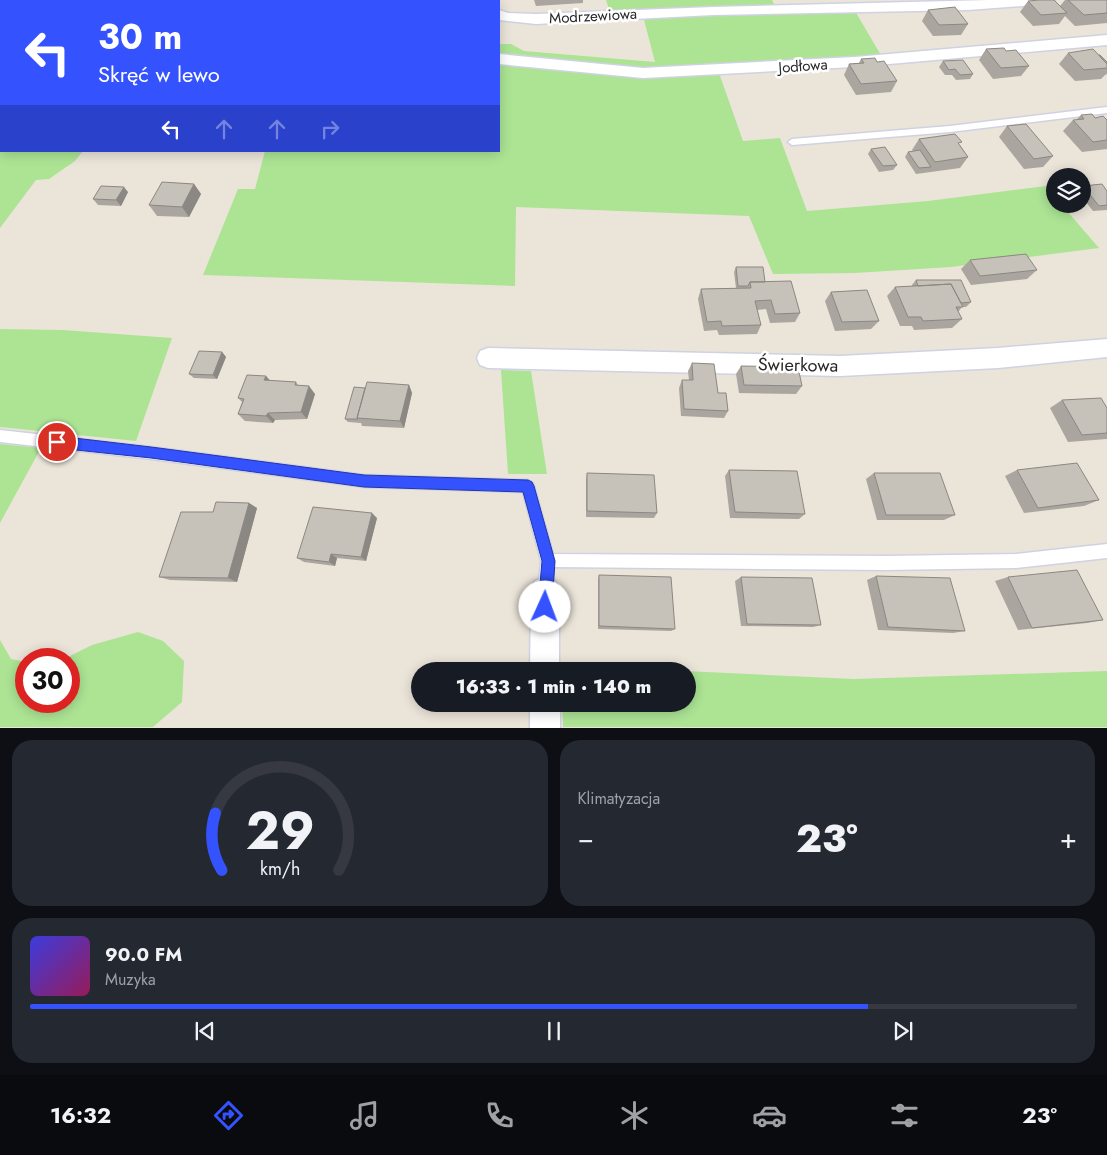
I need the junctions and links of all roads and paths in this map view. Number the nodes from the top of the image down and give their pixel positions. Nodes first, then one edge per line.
1 (1048, 0) edge
2 (500, 14) edge
3 (1107, 40) edge
4 (500, 59) edge
5 (1107, 110) edge
6 (792, 142) dead end
7 (1107, 348) edge
8 (488, 358) dead end
9 (0, 436) edge
10 (1107, 551) edge
11 (548, 561) junction
12 (545, 591) joint
13 (545, 662) edge
14 (545, 712) edge
15 (544, 728) edge

1 - 2 street, Modrzewiowa
3 - 4 street, Jodłowa
5 - 6 lane
7 - 8 street, Świerkowa
9 - 11 lane
10 - 11 lane
11 - 12 lane
12 - 13 street
14 - 15 street

